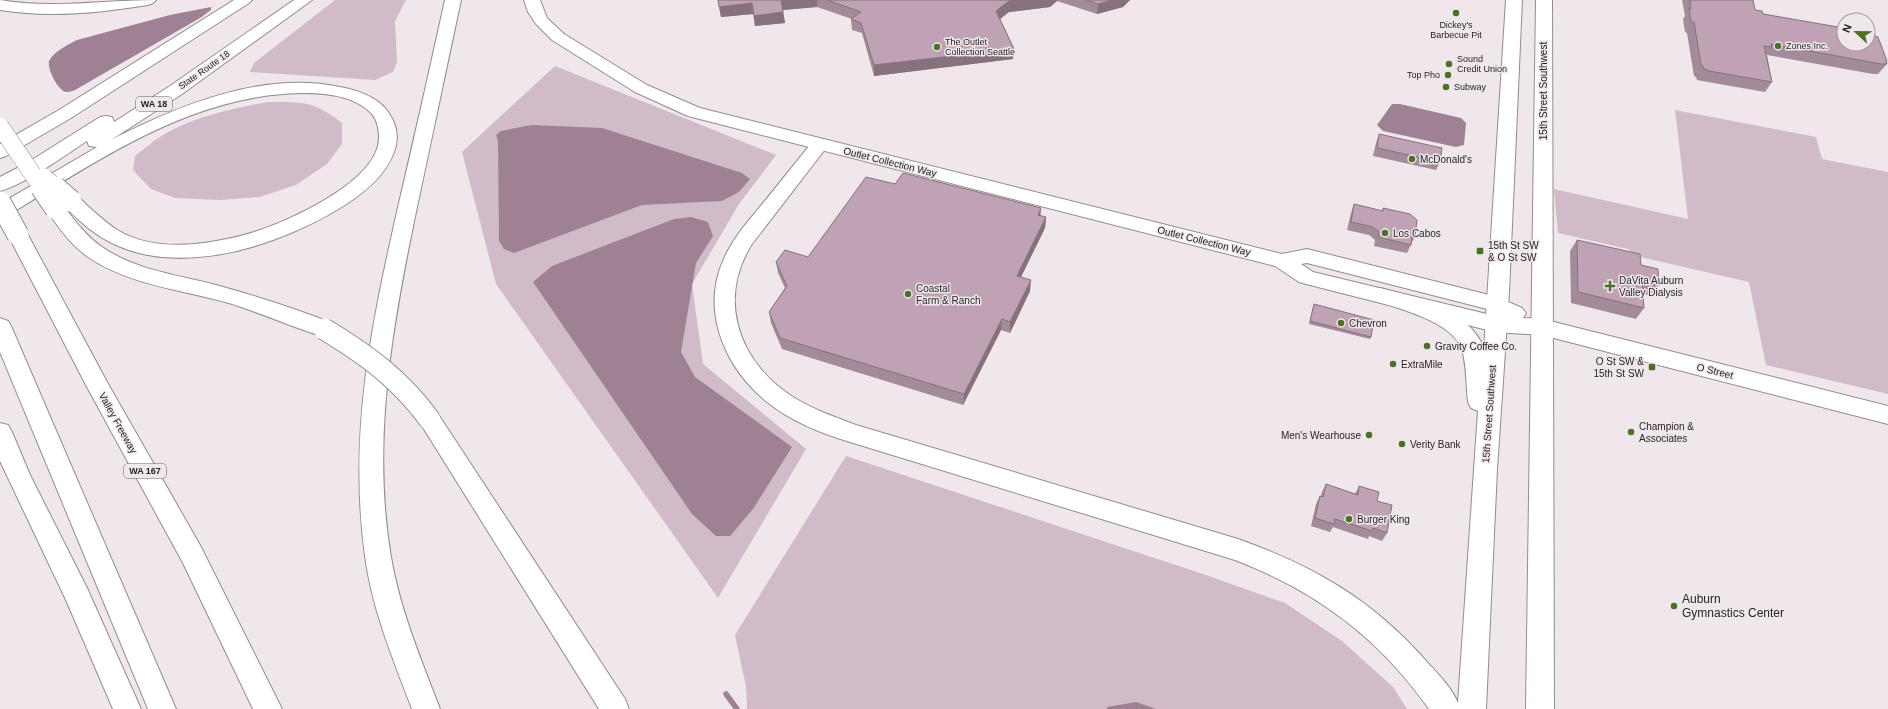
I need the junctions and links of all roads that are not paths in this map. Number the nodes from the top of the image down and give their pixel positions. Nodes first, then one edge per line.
1 (148, 0) edge
2 (244, 0) edge
3 (282, 0) edge
4 (304, 0) edge
5 (316, 0) edge
6 (453, 0) edge
7 (532, 0) edge
8 (1514, 0) edge
9 (1544, 0) edge
10 (0, 5) edge
11 (0, 126) edge
12 (820, 144) junction
13 (0, 152) edge
14 (73, 169) junction
15 (0, 185) edge
16 (0, 201) edge
17 (64, 205) junction
18 (0, 212) edge
19 (1282, 261) junction
20 (1380, 295) junction
21 (1496, 314) junction
22 (0, 326) edge
23 (1542, 327) junction
24 (1888, 415) edge
25 (0, 432) edge
26 (1485, 469) junction
27 (78, 597) junction
28 (114, 709) edge
29 (127, 709) edge
30 (162, 709) edge
31 (268, 709) edge
32 (426, 709) edge
33 (615, 709) edge
34 (1446, 709) edge
35 (1472, 709) edge
36 (1540, 709) edge

1 - 10 main road
2 - 13 main road
3 - 15 main road, State Route 18 / WA 18
4 - 16 main road, State Route 18 / WA 18
5 - 14 main road
6 - 32 main road
7 - 12 main road, Outlet Collection Way
8 - 21 main road, 15th Street Southwest
9 - 23 main road, 15th Street Southwest
11 - 17 main road, bridge
12 - 19 main road, Outlet Collection Way
12 - 34 main road
14 - 17 main road
14 - 18 main road
16 - 31 main road, Valley Freeway / WA 167, bridge
17 - 33 main road, bridge
19 - 20 main road, Outlet Collection Way
19 - 21 main road, Outlet Collection Way
20 - 21 main road, Outlet Collection Way
20 - 26 main road
21 - 23 main road, O Street
21 - 26 main road, 15th Street Southwest
22 - 30 main road
23 - 24 main road, O Street
23 - 36 main road, 15th Street Southwest
25 - 27 main road
26 - 35 main road, 15th Street Southwest
27 - 28 main road
27 - 29 main road

